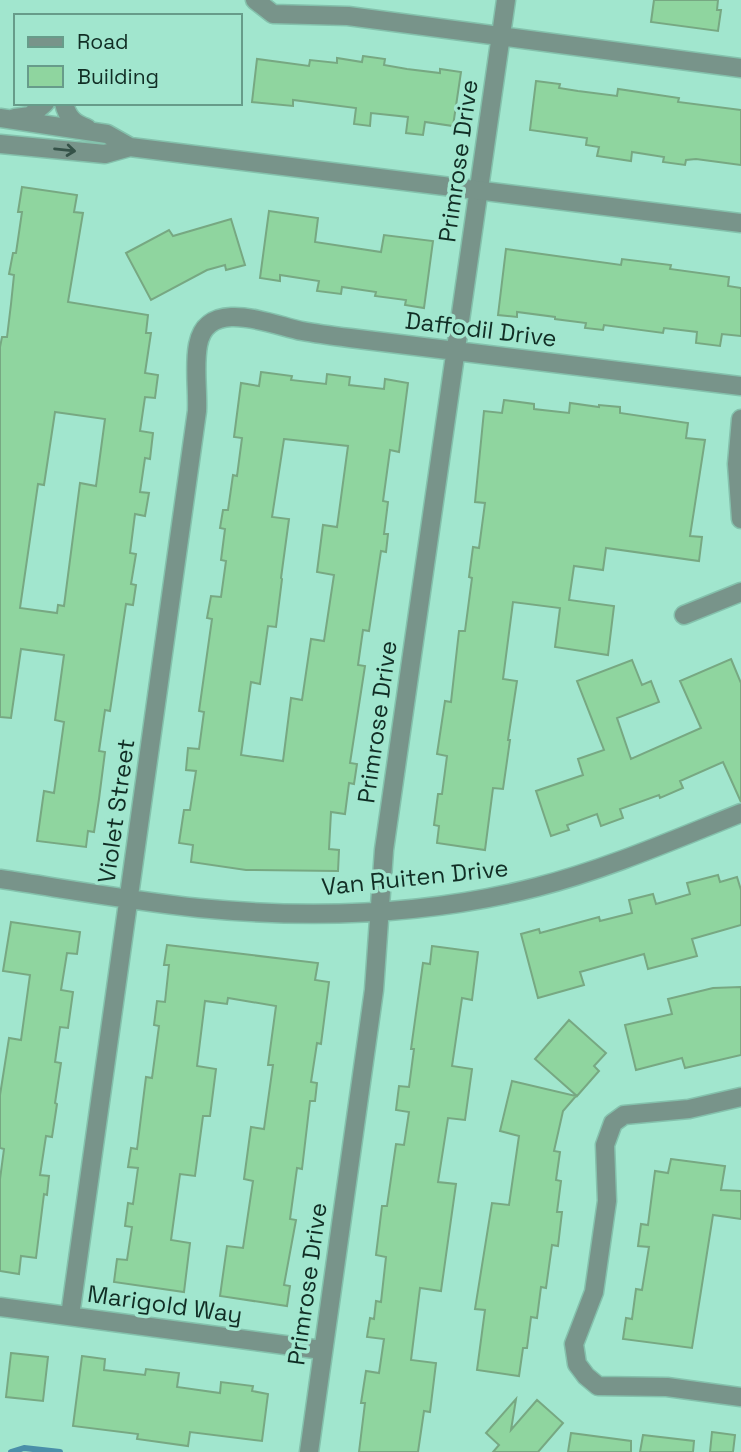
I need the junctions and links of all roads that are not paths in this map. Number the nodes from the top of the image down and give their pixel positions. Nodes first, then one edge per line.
1 (255, 0) edge
2 (506, 0) edge
3 (501, 37) junction
4 (741, 68) edge
5 (43, 105) edge
6 (64, 105) edge
7 (0, 118) edge
8 (97, 132) junction
9 (0, 144) edge
10 (130, 147) junction
11 (478, 189) junction
12 (741, 223) edge
13 (217, 319) joint
14 (455, 349) junction
15 (741, 386) edge
16 (741, 419) edge
17 (741, 519) edge
18 (741, 592) edge
19 (684, 615) dead end
20 (741, 813) edge
21 (0, 879) edge
22 (129, 899) junction
23 (380, 911) junction
24 (741, 1097) edge
25 (0, 1307) edge
26 (70, 1315) junction
27 (323, 1350) junction
28 (741, 1396) edge
29 (309, 1452) edge

1 - 3 street
2 - 3 street, Primrose Drive
3 - 4 street
3 - 11 street, Primrose Drive
5 - 7 street
6 - 8 street
7 - 8 street
8 - 10 street
9 -> 10 street
10 - 11 street
11 - 12 street
11 - 14 street, Primrose Drive
13 - 14 street, Daffodil Drive
13 - 22 street, Violet Street
14 - 15 street, Daffodil Drive
14 - 23 street, Primrose Drive
16 - 17 street
18 - 19 street
20 - 23 street, Van Ruiten Drive
21 - 22 street, Van Ruiten Drive
22 - 23 street, Van Ruiten Drive
22 - 26 street, Violet Street
23 - 27 street, Primrose Drive
24 - 28 street
25 - 26 street, Marigold Way
26 - 27 street, Marigold Way
27 - 29 street, Primrose Drive

